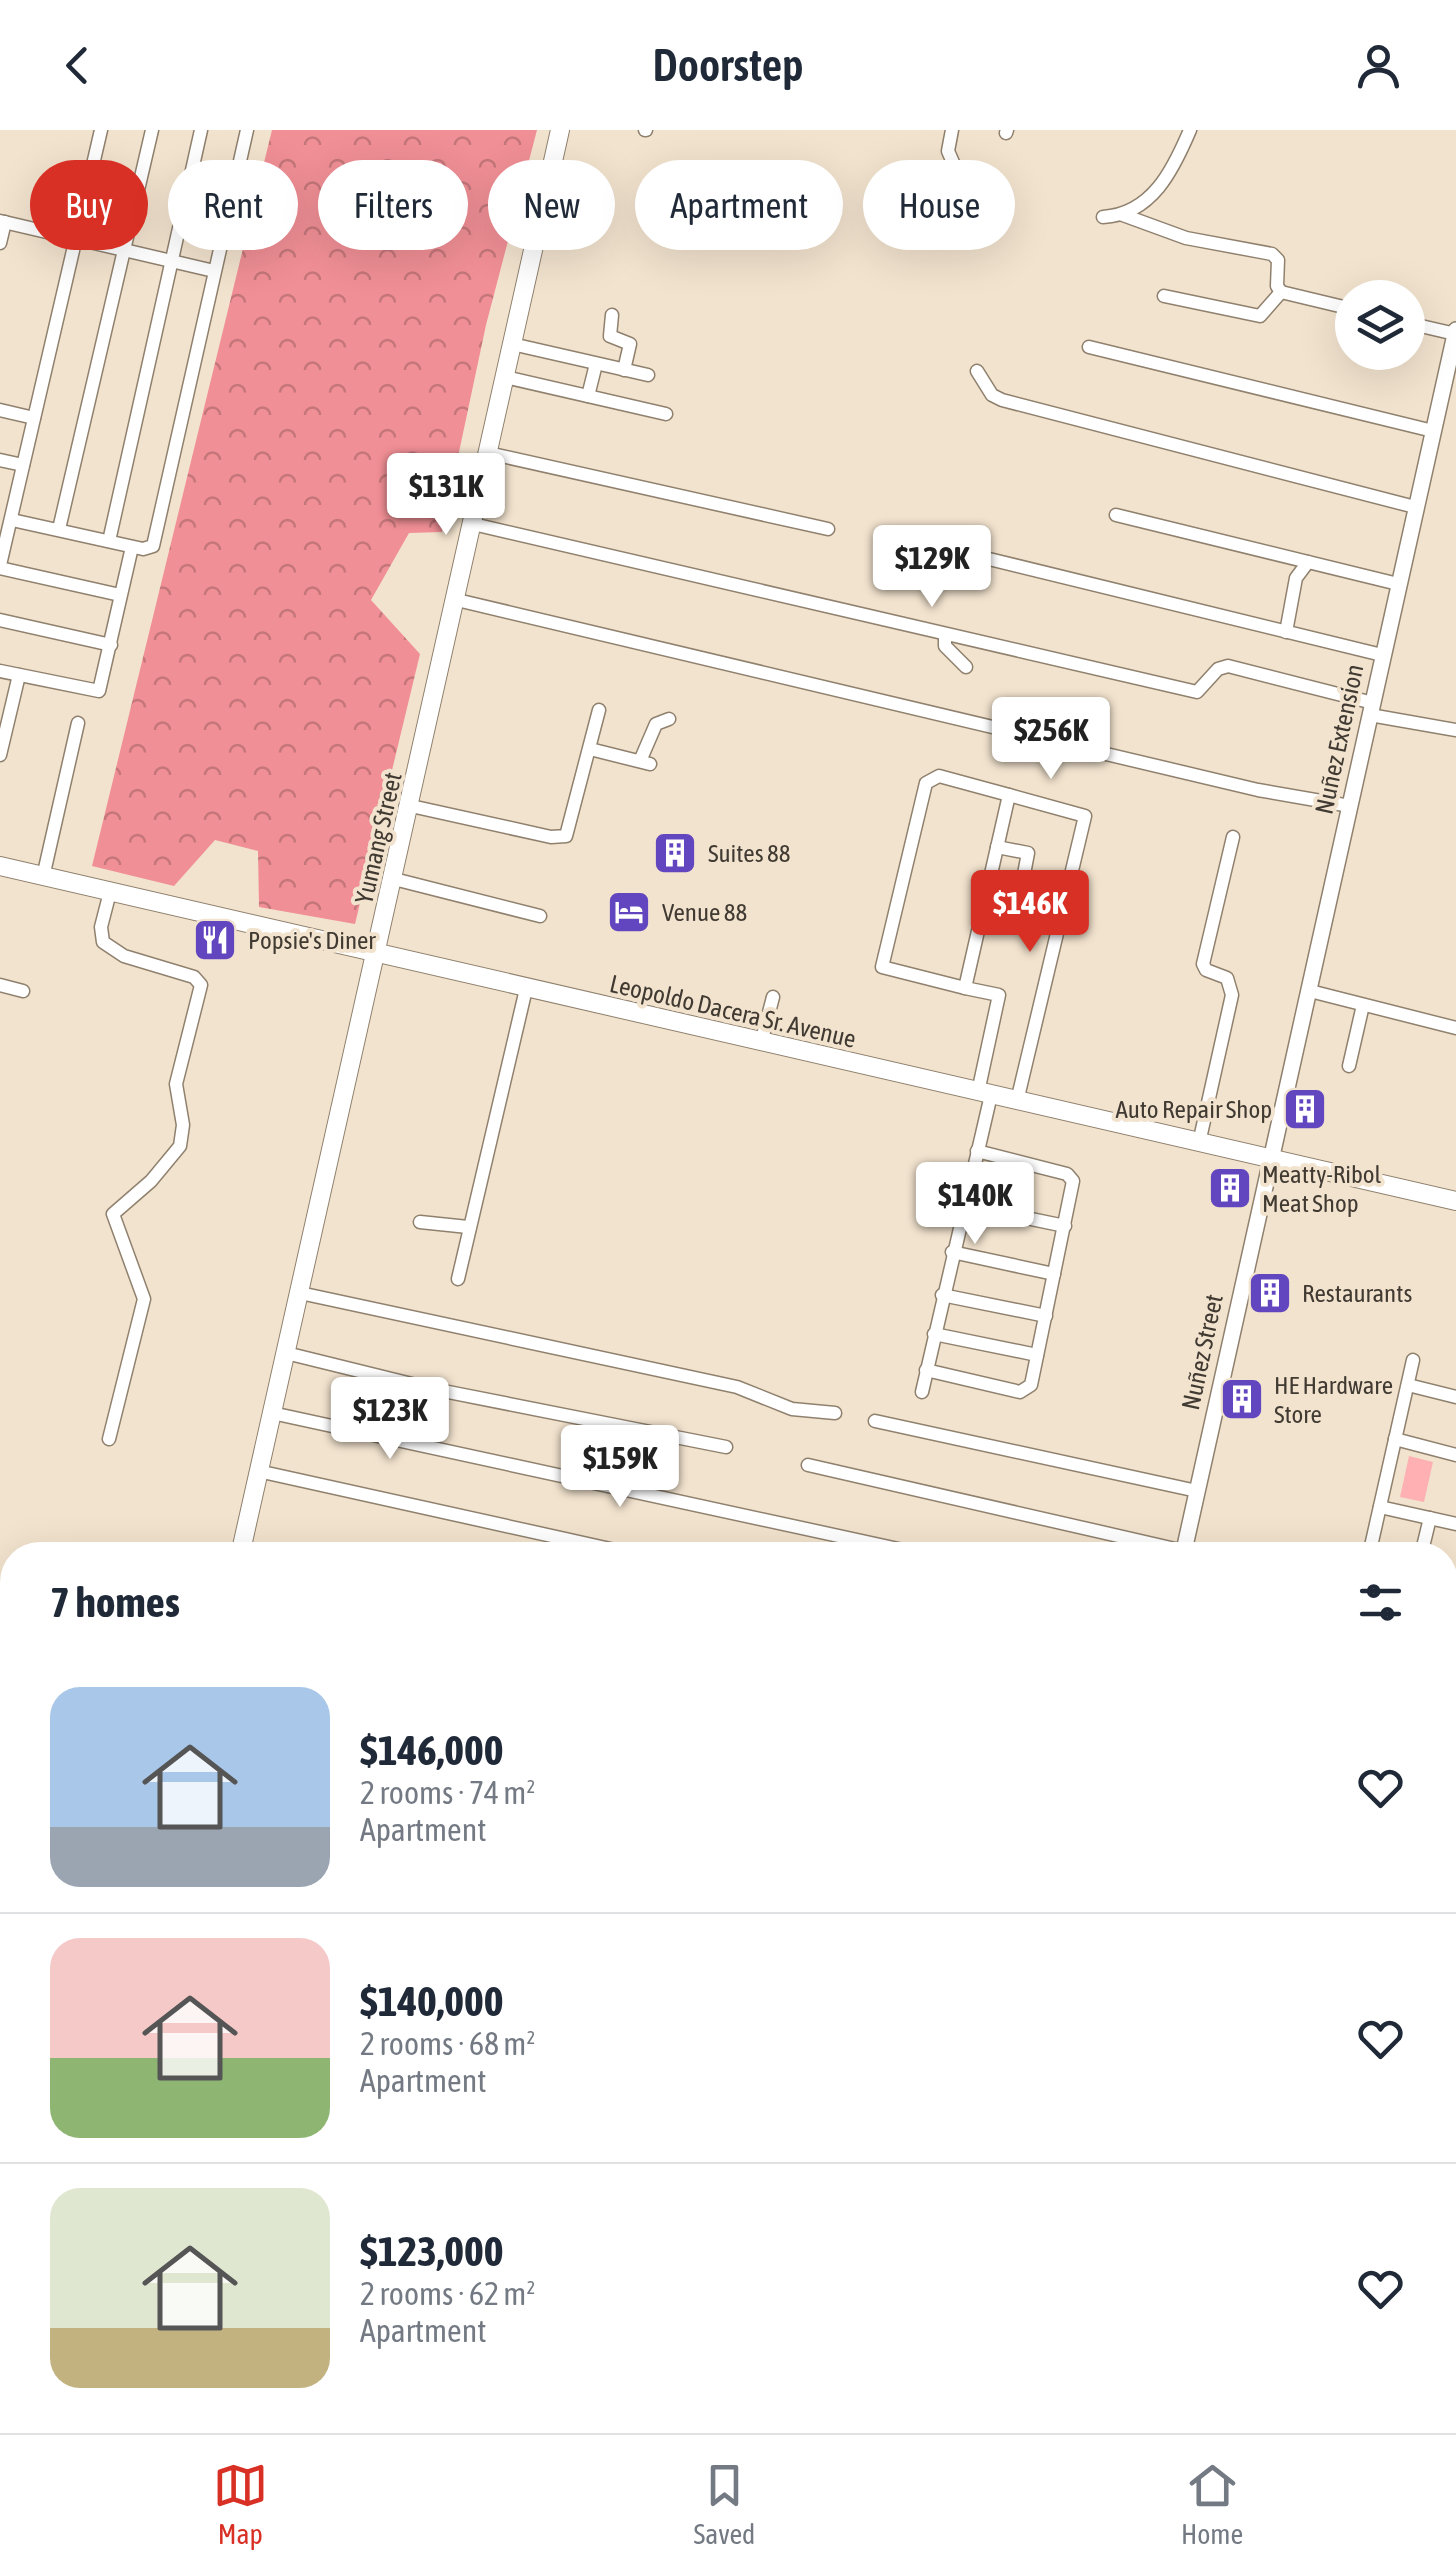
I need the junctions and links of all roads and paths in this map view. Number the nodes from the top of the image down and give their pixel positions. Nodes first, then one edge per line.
1 (101, 130) edge
2 (152, 130) edge
3 (201, 130) edge
4 (247, 130) edge
5 (560, 130) edge
6 (952, 130) edge
7 (1190, 130) edge
8 (94, 160) edge
9 (952, 160) edge
10 (1123, 215) junction
11 (1103, 217) dead end
12 (3, 221) edge
13 (30, 228) edge
14 (0, 244) edge
15 (75, 250) edge
16 (116, 250) edge
17 (124, 252) junction
18 (170, 262) junction
19 (214, 271) junction
20 (1281, 292) junction
21 (1164, 296) dead end
22 (1335, 306) edge
23 (612, 315) dead end
24 (1425, 326) edge
25 (1456, 332) edge
26 (512, 344) junction
27 (1089, 347) dead end
28 (596, 364) junction
29 (624, 370) junction
30 (977, 371) dead end
31 (648, 375) dead end
32 (505, 378) junction
33 (588, 396) junction
34 (1439, 405) junction
35 (1456, 409) edge
36 (0, 410) edge
37 (666, 414) dead end
38 (34, 418) junction
39 (1433, 430) junction
40 (488, 453) junction
41 (0, 460) edge
42 (23, 465) junction
43 (1415, 507) junction
44 (8, 513) edge
45 (1116, 515) dead end
46 (473, 524) junction
47 (59, 529) junction
48 (828, 529) dead end
49 (109, 541) junction
50 (132, 547) junction
51 (989, 560) dead end
52 (1308, 562) junction
53 (0, 567) edge
54 (1398, 584) junction
55 (120, 595) junction
56 (457, 600) junction
57 (478, 605) junction
58 (0, 620) edge
59 (452, 622) junction
60 (1286, 632) junction
61 (945, 634) junction
62 (111, 646) junction
63 (1382, 655) junction
64 (966, 667) dead end
65 (0, 671) edge
66 (18, 675) junction
67 (1372, 709) junction
68 (599, 710) dead end
69 (669, 719) dead end
70 (78, 723) dead end
71 (1456, 730) edge
72 (590, 749) junction
73 (0, 755) edge
74 (1009, 794) junction
75 (411, 806) junction
76 (1350, 806) junction
77 (1233, 837) dead end
78 (997, 846) junction
79 (0, 866) edge
80 (1024, 874) dead end
81 (43, 876) junction
82 (394, 879) junction
83 (110, 892) junction
84 (540, 916) dead end
85 (377, 956) junction
86 (0, 986) edge
87 (965, 988) junction
88 (526, 990) junction
89 (23, 991) dead end
90 (1310, 991) junction
91 (773, 997) dead end
92 (1362, 1005) junction
93 (1456, 1028) edge
94 (761, 1043) junction
95 (1350, 1066) dead end
96 (984, 1094) junction
97 (1017, 1101) junction
98 (1199, 1142) junction
99 (977, 1151) junction
100 (1270, 1159) junction
101 (1456, 1201) edge
102 (964, 1205) junction
103 (420, 1222) dead end
104 (1064, 1226) junction
105 (468, 1227) junction
106 (952, 1252) junction
107 (1054, 1274) junction
108 (458, 1279) dead end
109 (300, 1293) junction
110 (942, 1294) junction
111 (1046, 1316) junction
112 (934, 1334) junction
113 (286, 1353) junction
114 (1036, 1355) junction
115 (1413, 1360) dead end
116 (926, 1370) junction
117 (1408, 1384) junction
118 (922, 1392) dead end
119 (1456, 1398) edge
120 (272, 1413) junction
121 (835, 1413) dead end
122 (875, 1421) dead end
123 (109, 1438) dead end
124 (1394, 1439) junction
125 (726, 1447) dead end
126 (1456, 1454) edge
127 (808, 1464) dead end
128 (258, 1471) junction
129 (1197, 1492) junction
130 (1380, 1507) junction
131 (1430, 1518) junction
132 (1455, 1520) edge
133 (243, 1542) edge
134 (580, 1542) edge
135 (866, 1542) edge
136 (1137, 1542) edge
137 (1186, 1542) edge
138 (1372, 1542) edge
139 (1424, 1542) edge

1 - 8 street
2 - 17 street
3 - 18 street
4 - 19 street
5 - 26 main road, Yumang Street
6 - 9 street
7 - 10 street
10 - 11 street
10 - 20 street
12 - 13 street
12 - 14 street
15 - 38 street
16 - 17 street
17 - 18 street
17 - 47 street
18 - 19 street
18 - 49 street
19 - 50 street
20 - 21 street
20 - 22 street
23 - 29 street
24 - 25 street
25 - 34 street, Nuñez Extension
26 - 28 street
26 - 32 main road, Yumang Street
27 - 39 street
28 - 29 street
28 - 33 street
29 - 31 street
30 - 43 street
32 - 33 street
32 - 40 main road, Yumang Street
33 - 37 street
34 - 35 street
34 - 39 street, Nuñez Extension
36 - 38 street
38 - 42 street
39 - 43 street, Nuñez Extension
40 - 46 main road, Yumang Street
40 - 48 street
41 - 42 street
42 - 44 street
43 - 54 street, Nuñez Extension
44 - 47 street
44 - 53 street
45 - 52 street
46 - 56 main road, Yumang Street
46 - 61 street
47 - 49 street
49 - 50 street
50 - 55 street
51 - 60 street
52 - 54 street
52 - 60 street
53 - 55 street
54 - 63 street, Nuñez Extension
55 - 62 street
56 - 57 street
56 - 59 main road, Yumang Street
57 - 59 street
57 - 76 street
58 - 62 street
59 - 75 main road, Yumang Street
60 - 63 street
61 - 64 street
61 - 67 street
62 - 66 street
63 - 67 street, Nuñez Extension
65 - 66 street
66 - 73 street
67 - 71 street
67 - 76 street, Nuñez Extension
68 - 72 street
69 - 72 street
70 - 81 street
72 - 75 street
74 - 78 street
74 - 87 street
74 - 97 street
75 - 82 main road, Yumang Street
76 - 90 street, Nuñez Extension
77 - 98 street
78 - 80 street
78 - 87 street
79 - 81 main road, Leopoldo Dacera Sr. Avenue
81 - 83 main road, Leopoldo Dacera Sr. Avenue
82 - 84 street
82 - 85 main road, Yumang Street
83 - 85 main road, Leopoldo Dacera Sr. Avenue
83 - 123 street
85 - 88 main road, Leopoldo Dacera Sr. Avenue
85 - 109 main road, Yumang Street
86 - 89 street
87 - 96 street
88 - 94 main road, Leopoldo Dacera Sr. Avenue
88 - 105 street
90 - 92 street
90 - 100 street, Nuñez Extension
91 - 94 street
92 - 93 street
92 - 95 street
94 - 96 main road, Leopoldo Dacera Sr. Avenue
96 - 97 main road, Leopoldo Dacera Sr. Avenue
96 - 99 street
97 - 98 main road, Leopoldo Dacera Sr. Avenue
98 - 100 main road, Leopoldo Dacera Sr. Avenue
99 - 102 street
99 - 104 street
100 - 101 main road, Leopoldo Dacera Sr. Avenue
100 - 129 street, Nuñez Street
102 - 104 street
102 - 106 street
103 - 105 street
104 - 107 street
105 - 108 street
106 - 107 street
106 - 110 street
107 - 111 street
109 - 113 main road, Yumang Street
109 - 121 street
110 - 111 street
110 - 112 street
111 - 114 street
112 - 114 street
112 - 116 street
113 - 120 main road, Yumang Street
113 - 125 street
114 - 116 street
115 - 117 street
116 - 118 street
117 - 119 street
117 - 124 street
120 - 128 main road, Yumang Street
120 - 135 street
122 - 129 street
124 - 126 street
124 - 130 street
127 - 136 street
128 - 133 main road, Yumang Street
128 - 134 street
129 - 137 street, Nuñez Street
130 - 131 street
130 - 138 street
131 - 132 street
131 - 139 street

